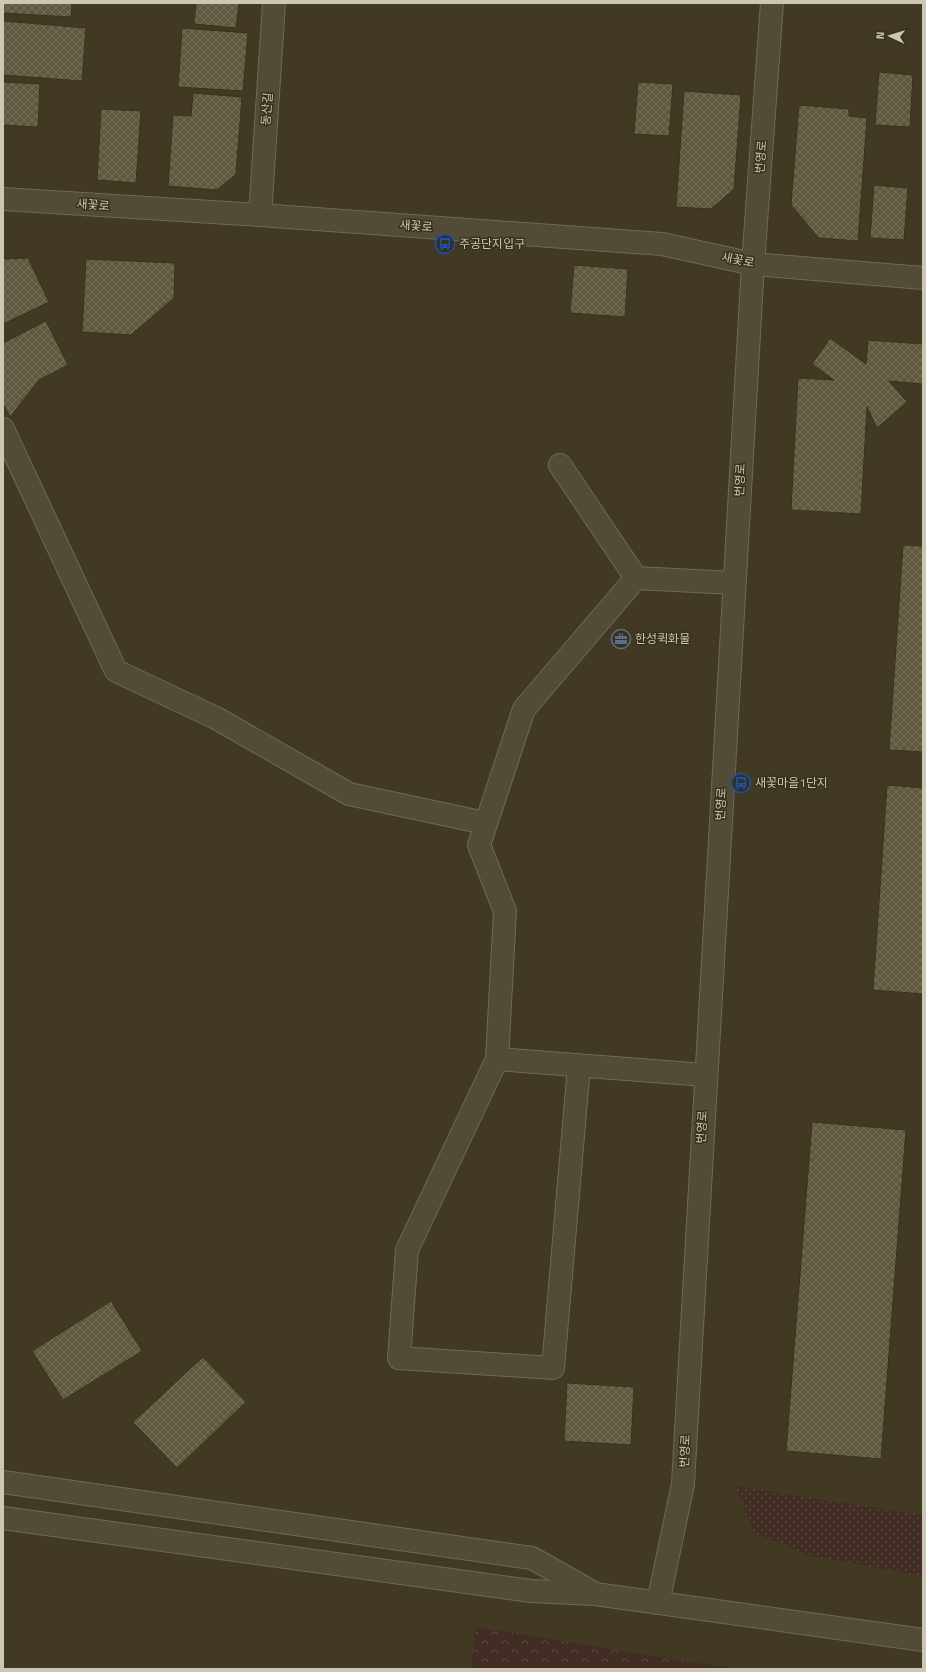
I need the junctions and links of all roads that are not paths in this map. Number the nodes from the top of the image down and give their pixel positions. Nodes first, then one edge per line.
1 (274, 3) edge
2 (772, 3) edge
3 (3, 199) edge
4 (260, 215) junction
5 (753, 264) junction
6 (923, 278) edge
7 (3, 429) edge
8 (560, 465) dead end
9 (636, 578) junction
10 (734, 583) junction
11 (485, 823) junction
12 (497, 1059) junction
13 (579, 1066) junction
14 (705, 1075) junction
15 (3, 1482) edge
16 (3, 1518) edge
17 (595, 1594) junction
18 (658, 1603) junction
19 (923, 1640) edge

1 - 4 street, 동산길
2 - 5 street, 번영로
3 - 4 street, 새꽃로
4 - 5 street, 새꽃로
5 - 6 street, 새꽃로
5 - 10 street, 번영로
7 - 11 street
8 - 9 street
9 - 10 street
9 - 11 street
10 - 14 street, 번영로
11 - 12 street
12 - 13 street
12 - 13 street
13 - 14 street
14 - 18 street, 번영로
15 - 17 street
16 - 17 street
17 - 18 street
18 - 19 street

